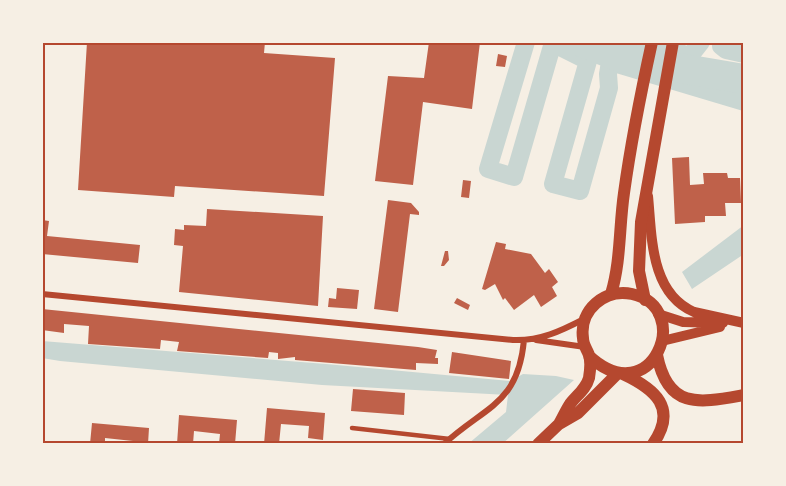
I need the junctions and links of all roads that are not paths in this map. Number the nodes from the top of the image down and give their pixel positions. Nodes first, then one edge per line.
1 (652, 42) edge
2 (673, 42) edge
3 (647, 189) junction
4 (42, 294) edge
5 (611, 294) junction
6 (645, 300) junction
7 (658, 314) junction
8 (585, 319) junction
9 (744, 323) edge
10 (535, 339) junction
11 (524, 340) junction
12 (662, 341) junction
13 (587, 351) junction
14 (657, 356) junction
15 (620, 373) junction
16 (744, 395) edge
17 (559, 424) junction
18 (352, 429) dead end
19 (447, 441) edge
20 (538, 444) edge
21 (653, 444) edge

1 - 5 main road
2 - 3 main road
3 - 6 main road
3 - 9 street
4 - 11 street
5 - 6 main road
5 - 8 main road
6 - 7 main road
7 - 9 street
7 - 12 main road
8 - 10 street
8 - 13 main road
9 - 12 street
10 - 11 street
10 - 13 street
11 - 19 street
12 - 14 main road
13 - 15 main road
13 - 17 main road
14 - 15 main road
14 - 16 main road
15 - 17 main road
15 - 21 main road
17 - 20 main road
18 - 19 lane

